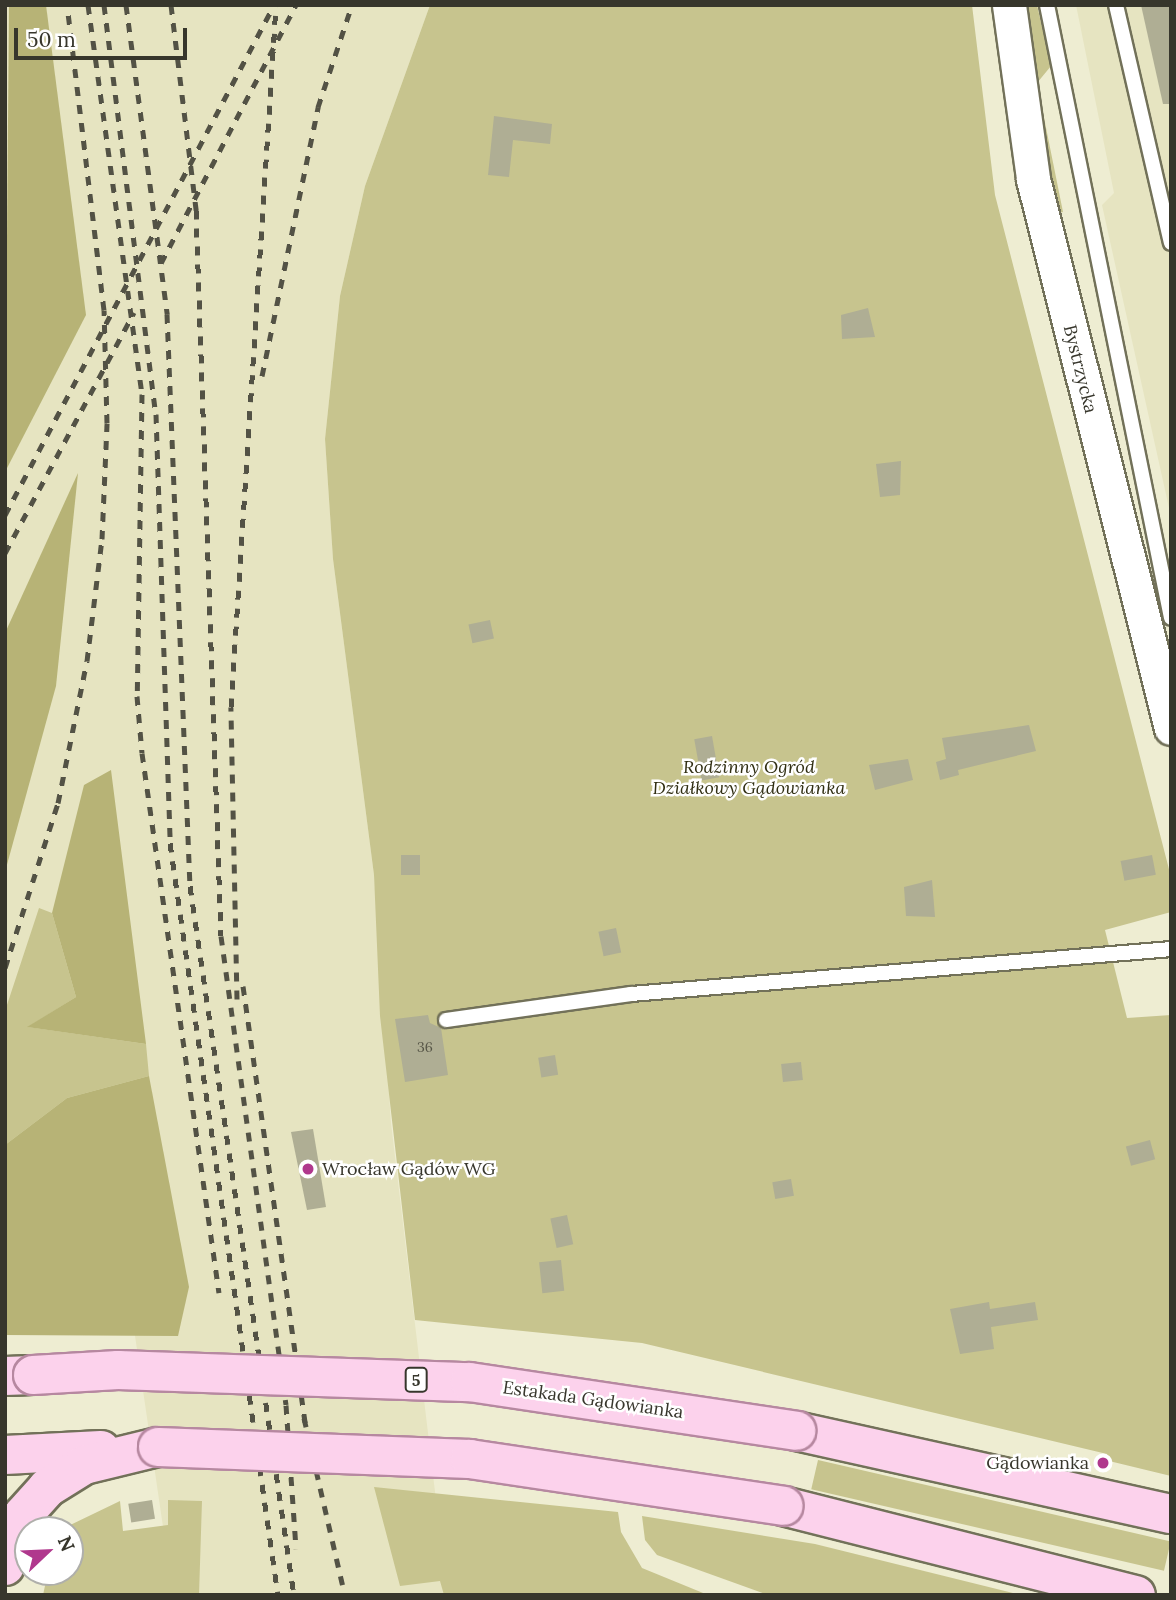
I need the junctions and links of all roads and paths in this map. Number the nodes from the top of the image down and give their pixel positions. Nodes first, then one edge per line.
1 (1009, 5) edge
2 (1047, 5) edge
3 (1116, 5) edge
4 (1164, 194) edge
5 (1171, 243) edge
6 (1171, 618) edge
7 (1162, 655) edge
8 (1171, 728) edge
9 (1171, 949) edge
10 (446, 1020) dead end
11 (5, 1376) edge
12 (158, 1447) junction
13 (5, 1455) edge
14 (1171, 1514) edge
15 (5, 1566) edge
16 (1136, 1595) edge

1 - 7 street, Bystrzycka
2 - 6 lane
3 - 4 lane
4 - 5 lane
7 - 8 street, Bystrzycka
9 - 10 lane
11 - 14 main road, Estakada Gądowianka / 5, bridge
12 - 13 main road
12 - 15 main road
12 - 16 main road, bridge

